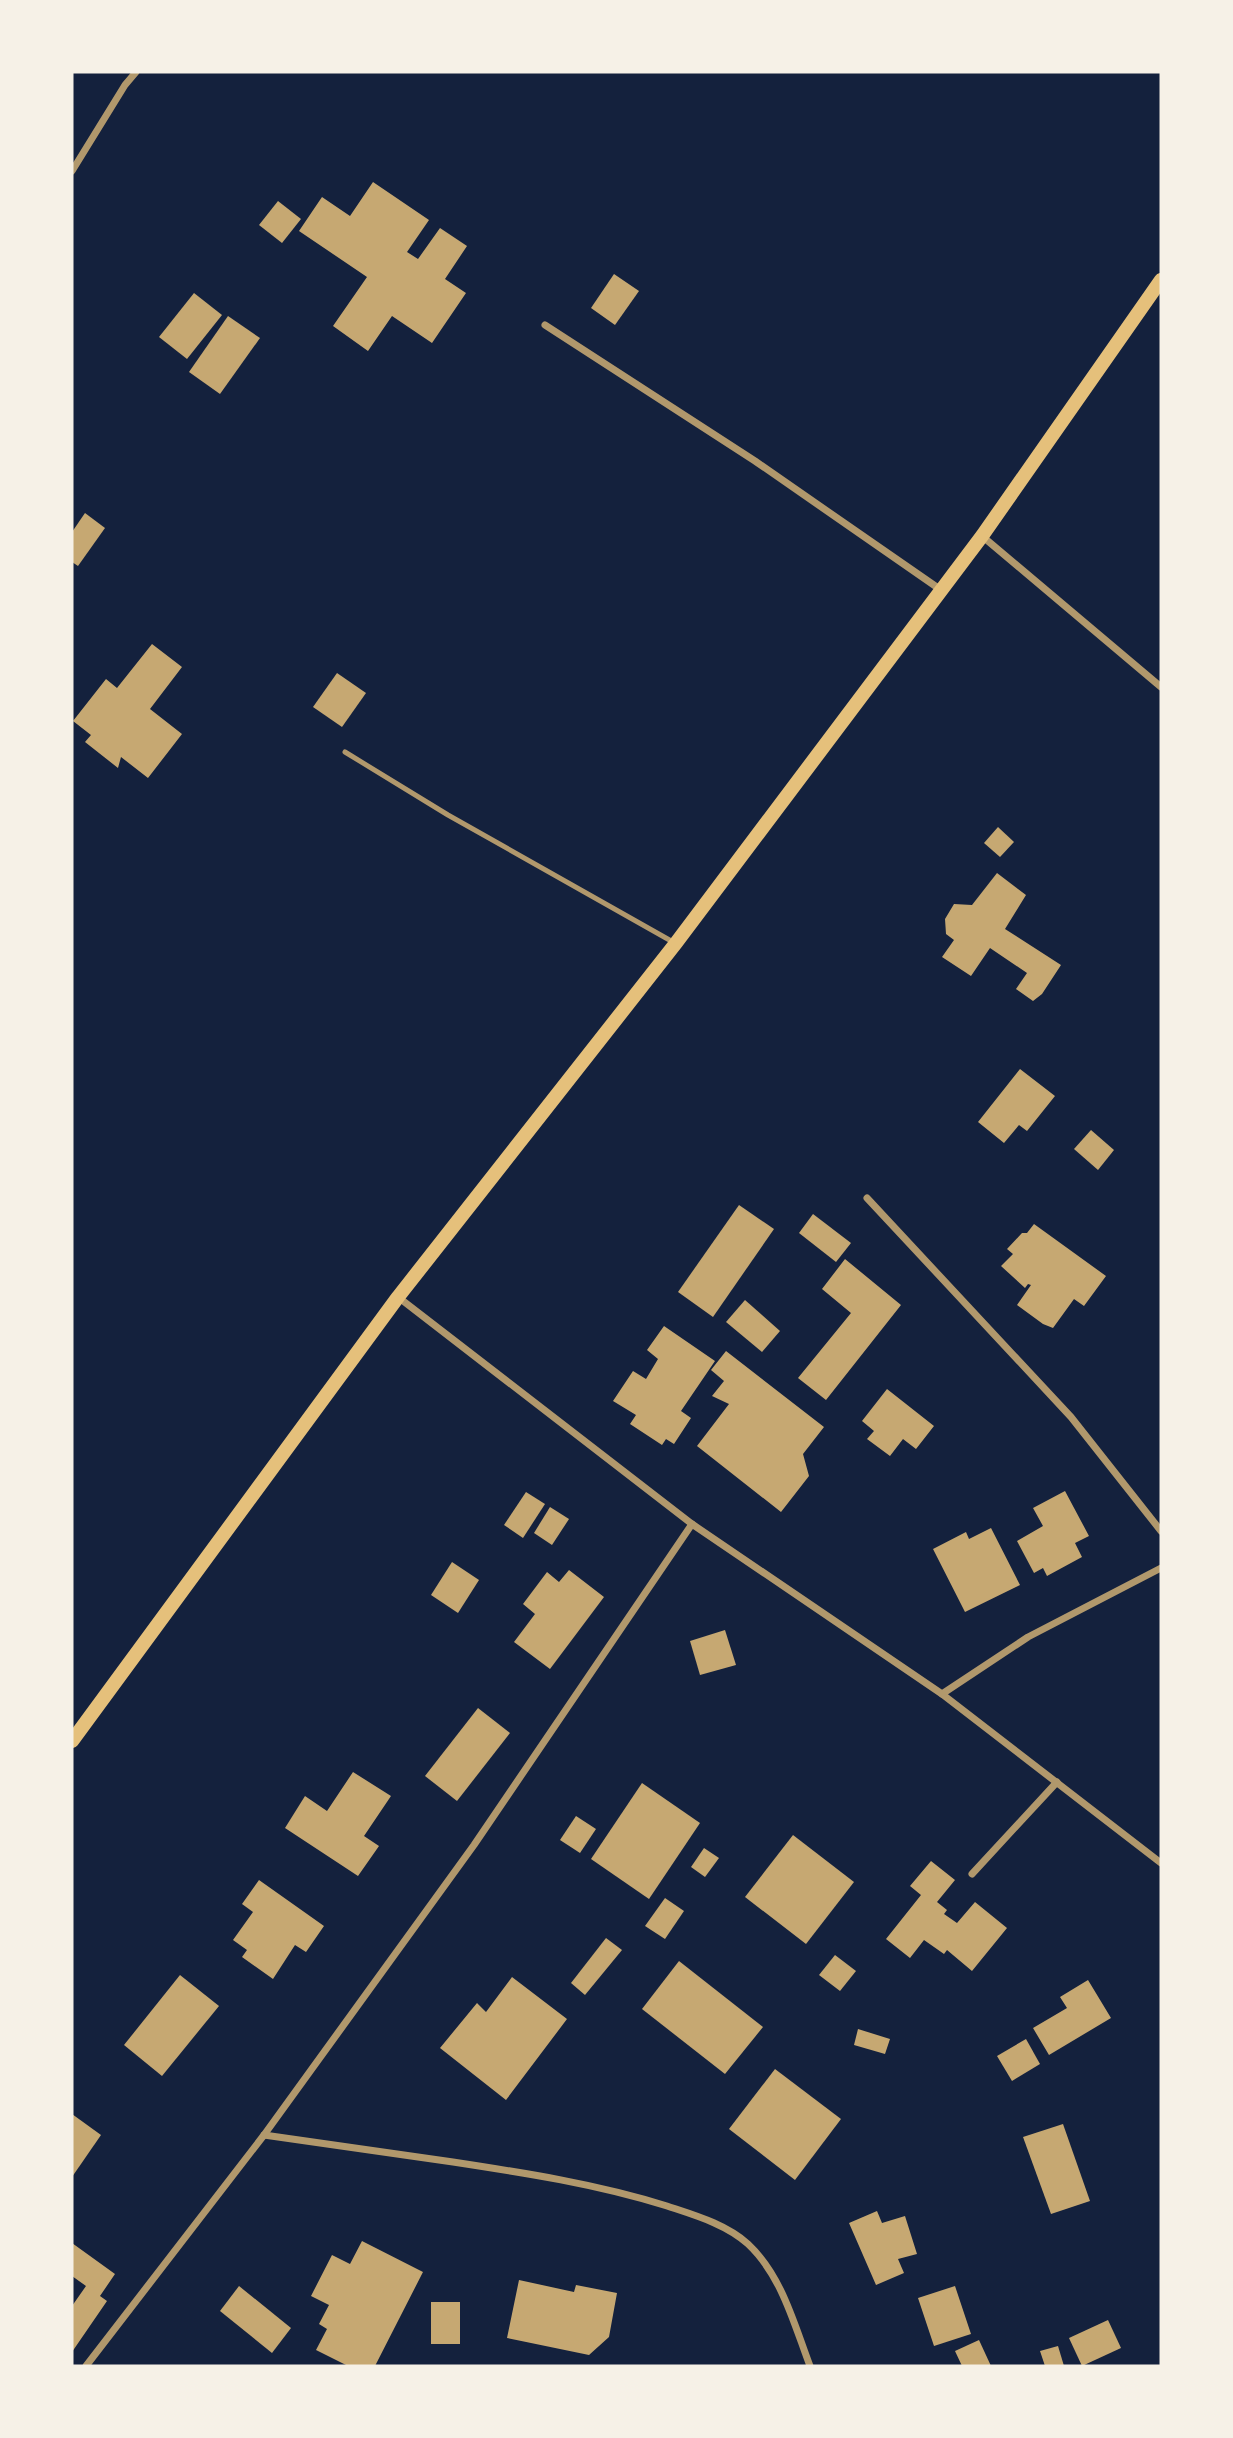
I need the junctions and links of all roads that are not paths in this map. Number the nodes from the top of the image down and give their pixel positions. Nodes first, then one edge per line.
1 (136, 72) edge
2 (72, 171) edge
3 (1161, 280) edge
4 (545, 325) dead end
5 (982, 536) junction
6 (942, 590) junction
7 (1161, 687) edge
8 (345, 752) dead end
9 (676, 943) junction
10 (867, 1198) dead end
11 (398, 1297) junction
12 (692, 1524) junction
13 (1161, 1531) edge
14 (1161, 1568) edge
15 (942, 1694) junction
16 (72, 1741) edge
17 (1057, 1782) junction
18 (1161, 1863) edge
19 (972, 1874) dead end
20 (264, 2135) junction
21 (86, 2366) edge
22 (810, 2366) edge

1 - 2 street
3 - 5 main road
4 - 6 street
5 - 6 main road
5 - 7 street
6 - 9 main road
8 - 9 lane
9 - 11 main road
10 - 13 street
11 - 12 street
11 - 16 main road
12 - 15 street
12 - 20 street
14 - 15 street
15 - 17 street
17 - 18 street
17 - 19 street
20 - 21 street
20 - 22 street

